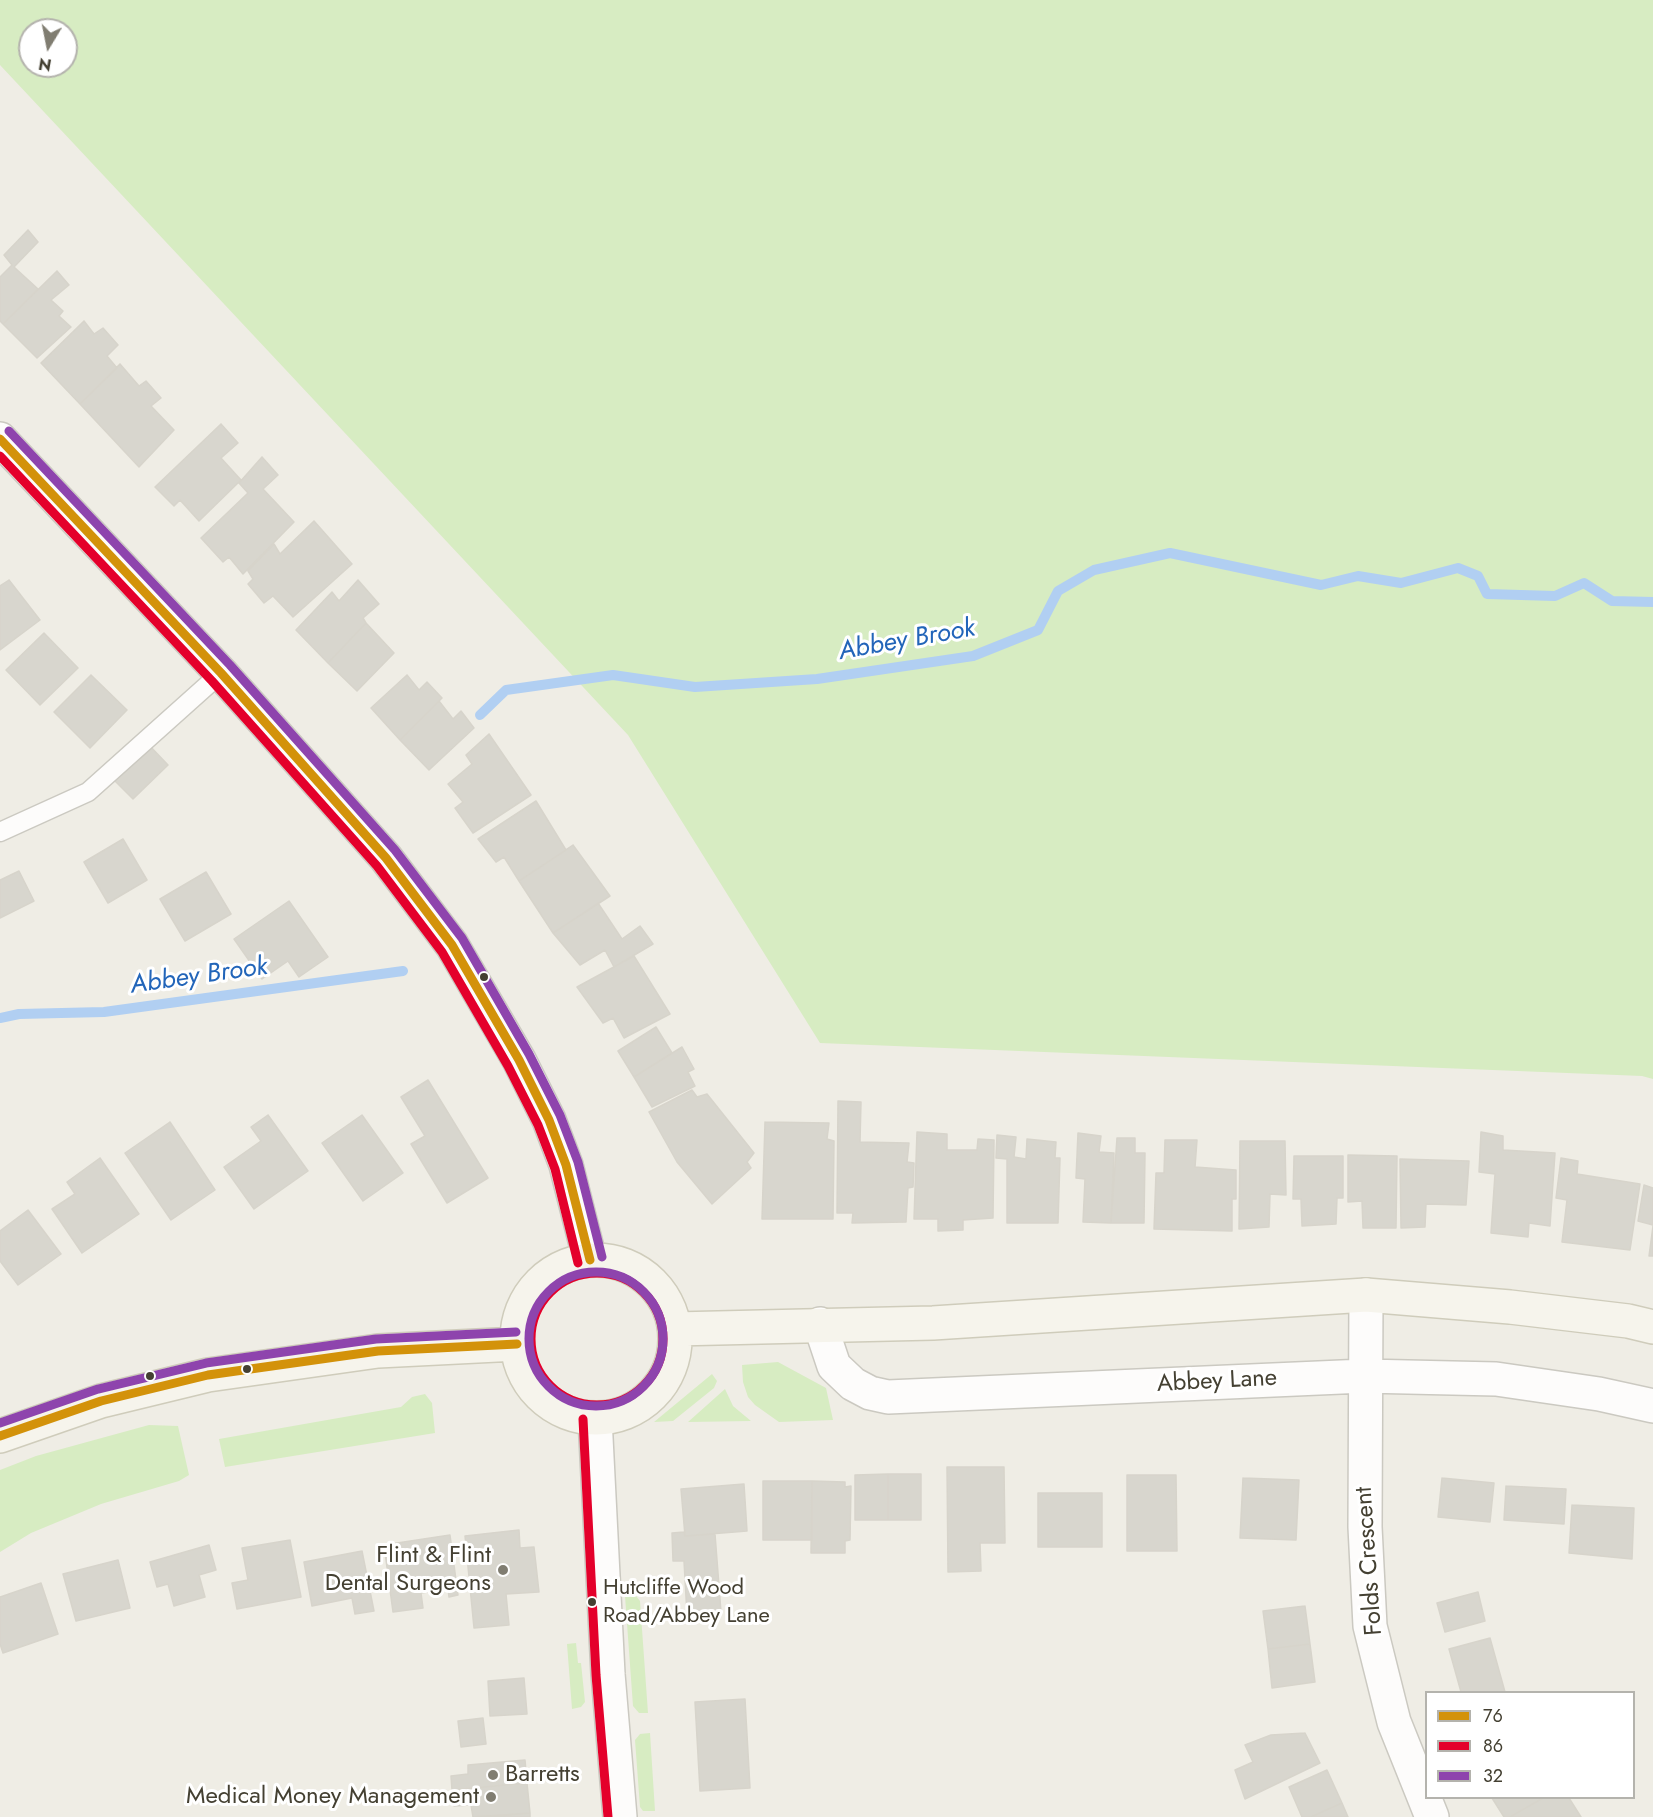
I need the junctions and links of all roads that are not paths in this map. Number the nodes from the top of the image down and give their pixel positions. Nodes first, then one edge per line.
1 (0, 439) edge
2 (221, 673) junction
3 (0, 832) edge
4 (591, 1260) junction
5 (1366, 1295) junction
6 (820, 1324) junction
7 (1653, 1327) edge
8 (675, 1329) junction
9 (517, 1344) junction
10 (1365, 1376) junction
11 (1653, 1406) edge
12 (595, 1418) junction
13 (0, 1436) edge
14 (620, 1817) edge
15 (1432, 1817) edge

1 - 2 street
2 - 3 lane
2 - 4 street
4 - 8 main road
4 - 9 main road
5 - 6 main road
5 - 7 main road
5 - 10 street, Folds Crescent
6 - 8 main road
6 - 10 street, Abbey Lane
8 - 12 main road
9 - 12 main road
9 - 13 main road
10 - 11 street, Abbey Lane
10 - 15 street, Folds Crescent
12 - 14 street

